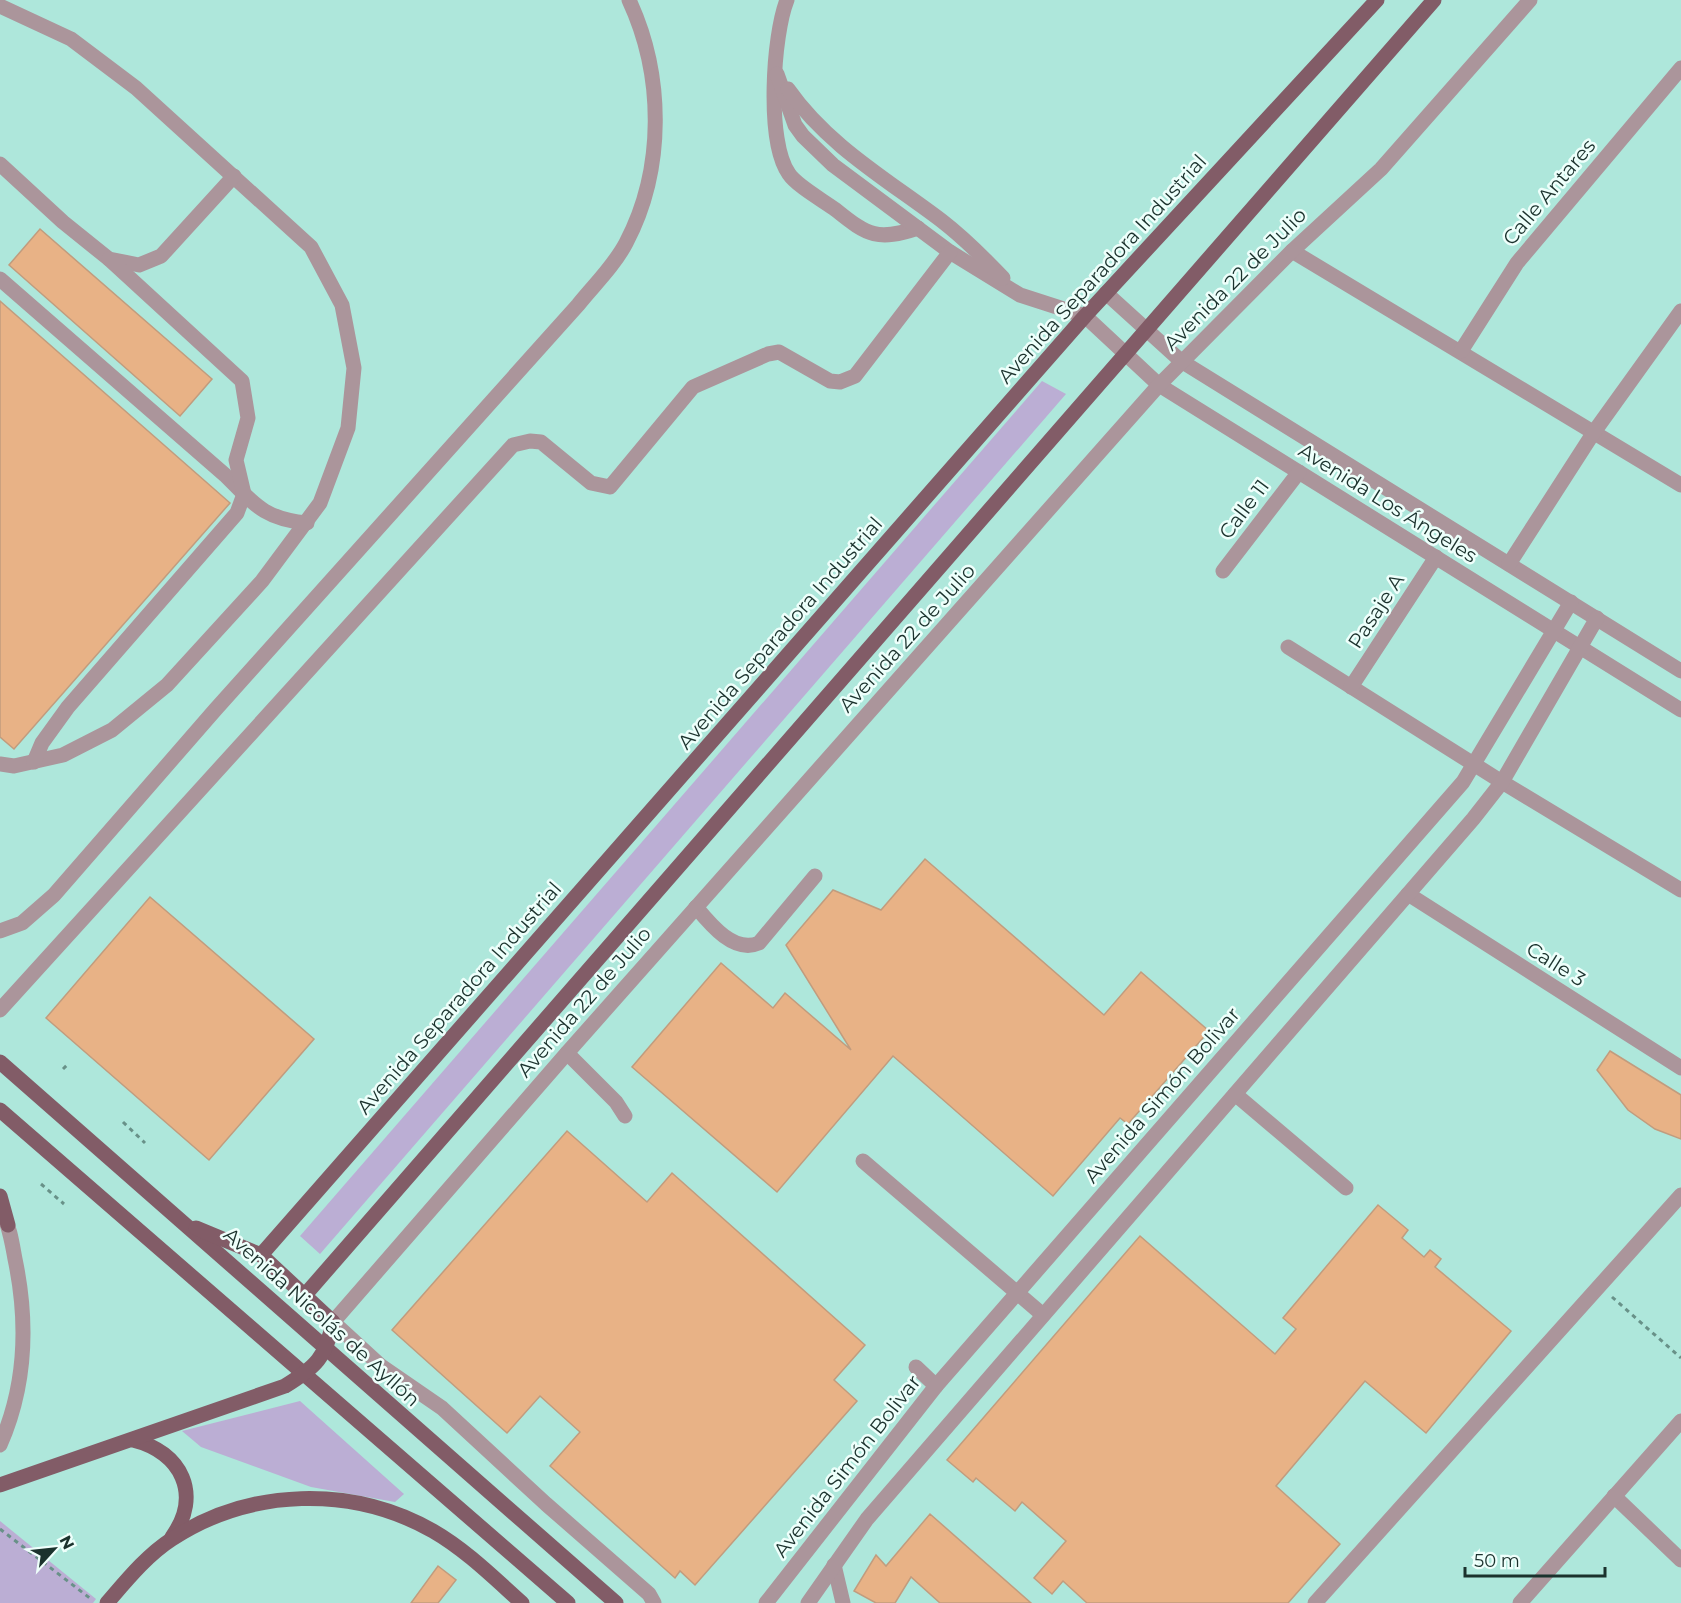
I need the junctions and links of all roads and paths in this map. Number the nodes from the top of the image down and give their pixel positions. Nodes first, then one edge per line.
1 (629, 0) edge
2 (787, 0) edge
3 (1377, 0) edge
4 (1434, 0) edge
5 (1530, 0) edge
6 (0, 6) edge
7 (1681, 68) edge
8 (777, 74) junction
9 (0, 164) edge
10 (234, 176) junction
11 (918, 228) junction
12 (1292, 251) junction
13 (950, 252) junction
14 (109, 259) junction
15 (0, 279) edge
16 (1106, 293) junction
17 (1020, 295) junction
18 (1681, 311) edge
19 (1085, 316) junction
20 (1146, 329) junction
21 (1461, 351) junction
22 (1125, 353) junction
23 (1182, 361) junction
24 (1159, 385) junction
25 (1594, 432) junction
26 (1299, 472) junction
27 (1681, 486) edge
28 (244, 495) junction
29 (307, 523) junction
30 (1436, 557) junction
31 (1509, 564) junction
32 (1223, 571) dead end
33 (1571, 602) junction
34 (1597, 618) junction
35 (1554, 631) junction
36 (1288, 647) dead end
37 (1582, 647) junction
38 (1681, 671) edge
39 (1352, 687) junction
40 (1681, 710) edge
41 (34, 762) junction
42 (1475, 763) junction
43 (0, 764) edge
44 (1502, 782) junction
45 (815, 876) dead end
46 (1681, 890) edge
47 (1408, 894) junction
48 (696, 907) junction
49 (0, 931) edge
50 (0, 1010) edge
51 (567, 1053) junction
52 (0, 1062) edge
53 (69, 1063) dead end
54 (1681, 1068) edge
55 (63, 1070) dead end
56 (1235, 1094) junction
57 (0, 1110) edge
58 (625, 1116) dead end
59 (123, 1122) dead end
60 (145, 1143) dead end
61 (863, 1161) dead end
62 (41, 1184) dead end
63 (1346, 1188) dead end
64 (1681, 1195) edge
65 (0, 1196) edge
66 (64, 1204) dead end
67 (0, 1209) edge
68 (183, 1222) junction
69 (8, 1225) junction
70 (261, 1256) junction
71 (1600, 1285) junction
72 (1017, 1293) junction
73 (305, 1295) junction
74 (1043, 1315) junction
75 (333, 1322) junction
76 (327, 1349) junction
77 (1681, 1358) edge
78 (916, 1367) dead end
79 (305, 1374) junction
80 (936, 1386) junction
81 (1681, 1421) edge
82 (130, 1439) junction
83 (0, 1445) edge
84 (0, 1485) edge
85 (1614, 1496) junction
86 (0, 1529) edge
87 (170, 1540) junction
88 (1681, 1560) edge
89 (834, 1565) junction
90 (96, 1603) edge
91 (107, 1603) edge
92 (522, 1603) edge
93 (568, 1603) edge
94 (616, 1603) edge
95 (654, 1603) edge
96 (766, 1603) edge
97 (808, 1603) edge
98 (843, 1603) edge
99 (1315, 1603) edge
100 (1520, 1603) edge

1 - 49 street
2 - 8 street
3 - 16 main road, Avenida Separadora Industrial
4 - 20 main road
5 - 12 street, Avenida 22 de Julio
6 - 10 street
7 - 21 street, Calle Antares
8 - 11 street
8 - 11 street
8 - 17 street
9 - 14 street
10 - 14 street
10 - 29 street
11 - 13 street
12 - 21 street
12 - 23 street, Avenida 22 de Julio
13 - 17 street
13 - 50 street
14 - 28 street
15 - 28 street
16 - 19 main road, Avenida Separadora Industrial
16 - 20 street, Avenida Los Ángeles
17 - 19 street
18 - 25 street
19 - 22 street, Avenida Los Ángeles
19 - 70 main road, Avenida Separadora Industrial
20 - 22 main road
20 - 23 street, Avenida Los Ángeles
21 - 25 street
22 - 24 street, Avenida Los Ángeles
22 - 73 main road
23 - 24 street, Avenida 22 de Julio
23 - 31 street, Avenida Los Ángeles
24 - 26 street, Avenida Los Ángeles
24 - 48 street, Avenida 22 de Julio
25 - 27 street
25 - 31 street
26 - 30 street, Avenida Los Ángeles
26 - 32 street, Calle 11
28 - 29 street
28 - 41 street
29 - 41 street
30 - 35 street, Avenida Los Ángeles
30 - 39 street, Pasaje A
31 - 33 street, Avenida Los Ángeles
33 - 34 street, Avenida Los Ángeles
33 - 35 street, Avenida Simón Bolivar
34 - 37 street
34 - 38 street, Avenida Los Ángeles
35 - 37 street, Avenida Los Ángeles
35 - 42 street, Avenida Simón Bolivar
36 - 39 street
37 - 40 street, Avenida Los Ángeles
37 - 44 street
39 - 42 street
41 - 43 street
42 - 44 street
42 - 72 street, Avenida Simón Bolivar
44 - 46 street
44 - 47 street
45 - 48 street
47 - 54 street, Calle 3
47 - 56 street
48 - 51 street, Avenida 22 de Julio
51 - 58 street
51 - 75 street, Avenida 22 de Julio
52 - 68 main road, Avenida Nicolás de Ayllón
53 - 55 path
56 - 63 street
56 - 74 street
57 - 79 main road
59 - 60 path
61 - 72 street
62 - 66 path
64 - 71 street
65 - 69 main road
67 - 69 street
68 - 70 main road
68 - 76 main road, Avenida Nicolás de Ayllón
69 - 83 street
70 - 73 main road
71 - 77 path
71 - 99 street
72 - 74 street
72 - 80 street, Avenida Simón Bolivar
73 - 75 main road
74 - 89 street
75 - 76 main road
75 - 95 street
76 - 79 main road
76 - 94 main road, Avenida Nicolás de Ayllón
78 - 80 street
79 - 82 main road
79 - 93 main road
80 - 96 street, Avenida Simón Bolivar
81 - 85 street
82 - 84 main road
82 - 87 main road
85 - 88 street
85 - 100 street
86 - 90 path
87 - 91 main road
87 - 92 main road
89 - 97 street
89 - 98 street

